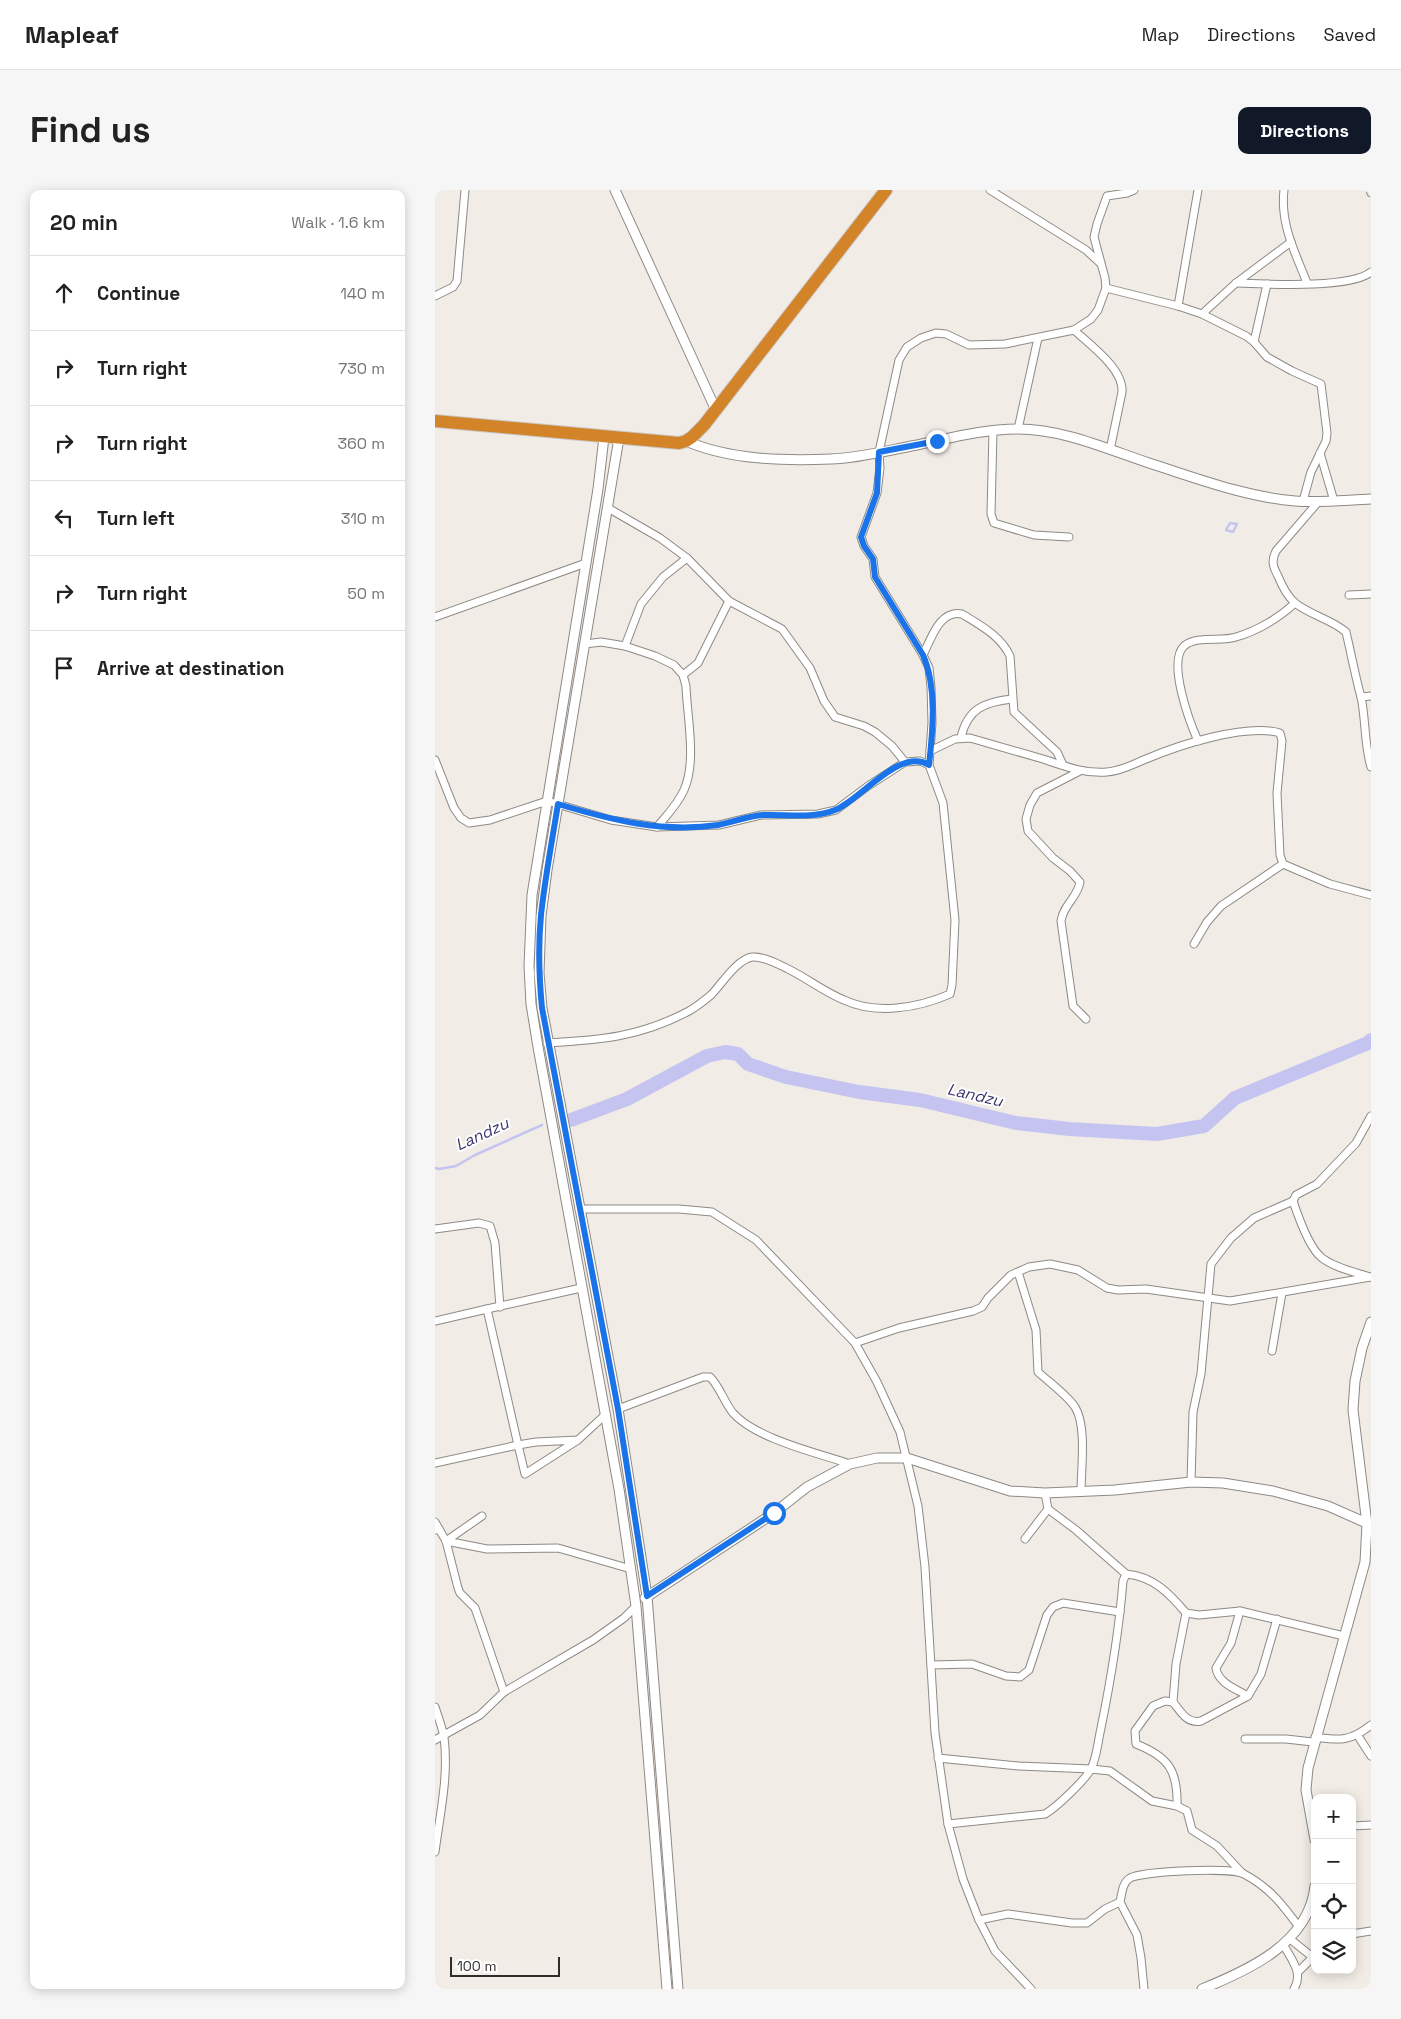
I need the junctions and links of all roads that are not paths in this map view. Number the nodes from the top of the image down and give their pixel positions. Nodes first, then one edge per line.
1 (465, 190) edge
2 (615, 190) edge
3 (886, 190) edge
4 (990, 190) edge
5 (1134, 190) edge
6 (1198, 190) edge
7 (1284, 190) edge
8 (1291, 242) junction
9 (1101, 264) junction
10 (1371, 272) edge
11 (1236, 283) junction
12 (1307, 283) junction
13 (1267, 284) junction
14 (1105, 288) junction
15 (435, 296) edge
16 (1179, 306) junction
17 (1202, 314) junction
18 (1074, 330) junction
19 (1038, 338) junction
20 (1254, 342) junction
21 (715, 408) junction
22 (435, 421) edge
23 (1017, 429) junction
24 (993, 431) junction
25 (603, 438) junction
26 (619, 438) junction
27 (686, 441) junction
28 (1110, 450) junction
29 (879, 452) junction
30 (1320, 453) junction
31 (1371, 499) edge
32 (1303, 501) junction
33 (1319, 501) junction
34 (1334, 501) junction
35 (608, 508) junction
36 (1069, 537) dead end
37 (687, 558) junction
38 (586, 563) junction
39 (1371, 594) edge
40 (1349, 595) dead end
41 (729, 601) junction
42 (1295, 604) junction
43 (435, 617) edge
44 (585, 644) junction
45 (625, 646) junction
46 (923, 655) junction
47 (683, 675) junction
48 (1371, 696) edge
49 (1361, 697) junction
50 (1012, 699) junction
51 (961, 737) junction
52 (1199, 741) junction
53 (931, 751) junction
54 (435, 760) edge
55 (905, 762) junction
56 (929, 765) junction
57 (1063, 765) junction
58 (1371, 767) edge
59 (1080, 771) junction
60 (547, 801) junction
61 (558, 804) junction
62 (657, 827) junction
63 (1283, 864) junction
64 (1371, 895) edge
65 (1194, 944) dead end
66 (1085, 1019) dead end
67 (547, 1043) junction
68 (1371, 1116) edge
69 (1293, 1201) junction
70 (579, 1209) junction
71 (435, 1229) edge
72 (1018, 1272) junction
73 (1371, 1277) edge
74 (581, 1288) junction
75 (1282, 1293) junction
76 (1207, 1298) junction
77 (500, 1307) junction
78 (487, 1310) junction
79 (435, 1321) edge
80 (1371, 1322) edge
81 (855, 1343) junction
82 (1272, 1351) dead end
83 (618, 1409) junction
84 (606, 1414) junction
85 (578, 1440) junction
86 (518, 1445) junction
87 (907, 1458) junction
88 (435, 1464) edge
89 (850, 1464) junction
90 (1191, 1482) junction
91 (1081, 1492) junction
92 (1045, 1493) junction
93 (1048, 1509) junction
94 (482, 1516) dead end
95 (435, 1522) edge
96 (1369, 1524) edge
97 (437, 1529) edge
98 (1025, 1539) dead end
99 (446, 1541) junction
100 (631, 1568) junction
101 (1126, 1574) junction
102 (647, 1596) junction
103 (636, 1606) junction
104 (1240, 1610) junction
105 (1120, 1612) junction
106 (1186, 1613) junction
107 (1277, 1618) junction
108 (1344, 1636) junction
109 (931, 1665) junction
110 (505, 1692) junction
111 (1248, 1696) junction
112 (1173, 1702) junction
113 (435, 1707) edge
114 (1371, 1726) edge
115 (444, 1736) junction
116 (1358, 1736) junction
117 (1245, 1739) dead end
118 (435, 1740) edge
119 (1314, 1740) junction
120 (1371, 1756) edge
121 (938, 1758) junction
122 (1091, 1769) junction
123 (1177, 1806) junction
124 (1311, 1814) edge
125 (948, 1824) junction
126 (1371, 1825) edge
127 (1356, 1826) edge
128 (435, 1852) edge
129 (1242, 1873) junction
130 (1120, 1902) junction
131 (1311, 1903) edge
132 (979, 1920) junction
133 (1299, 1927) junction
134 (1371, 1931) edge
135 (1356, 1933) edge
136 (1287, 1942) junction
137 (1311, 1957) edge
138 (1311, 1960) edge
139 (1298, 1972) junction
140 (667, 1989) edge
141 (678, 1989) edge
142 (1031, 1989) edge
143 (1144, 1989) edge
144 (1202, 1989) edge
145 (1294, 1989) edge

1 - 15 street
2 - 21 street
3 - 21 highway
4 - 9 street
5 - 9 street
6 - 16 street
7 - 8 street
8 - 11 street
8 - 12 street
9 - 14 street
10 - 12 street
11 - 13 street
11 - 17 street
12 - 13 street
13 - 20 street
14 - 16 street
14 - 18 street
16 - 17 street
17 - 20 street
18 - 19 street
18 - 28 street
19 - 23 street
19 - 29 street
20 - 30 street
21 - 27 highway
22 - 25 highway
23 - 24 street
23 - 28 street
24 - 29 street
24 - 36 street
25 - 26 highway
25 - 38 street
26 - 27 highway
26 - 35 street
27 - 29 street
28 - 32 street
29 - 46 street
30 - 32 street
30 - 34 street
31 - 34 street
32 - 33 street
33 - 34 street
33 - 42 street
35 - 37 street
35 - 44 street
37 - 41 street
37 - 45 street
38 - 43 street
38 - 60 street
39 - 40 street
41 - 47 street
41 - 55 street
42 - 49 street
42 - 52 street
44 - 45 street
44 - 61 street
45 - 47 street
46 - 50 street
46 - 53 street
47 - 62 street
48 - 49 street
49 - 58 street
50 - 51 street
50 - 57 street
51 - 53 street
51 - 57 street
52 - 59 street
52 - 63 street
53 - 56 street
54 - 60 street
55 - 56 street
55 - 62 street
56 - 67 street
57 - 59 street
59 - 66 street
60 - 61 street
60 - 74 street
61 - 62 street
61 - 67 street
63 - 64 street
63 - 65 street
67 - 70 street
68 - 69 street
69 - 73 street
69 - 76 street
70 - 81 street
70 - 83 street
71 - 77 street
72 - 76 street
72 - 81 street
72 - 91 street
73 - 75 street
74 - 77 street
74 - 84 street
75 - 76 street
75 - 82 street
76 - 90 street
77 - 78 street
78 - 79 street
78 - 86 street
80 - 96 street
81 - 87 street
83 - 89 street
83 - 102 street
84 - 85 street
84 - 100 street
85 - 86 street
85 - 86 street
86 - 88 street
87 - 89 street
87 - 92 street
87 - 109 street
89 - 102 street
90 - 91 street
90 - 96 street
91 - 92 street
92 - 93 street
93 - 98 street
93 - 101 street
94 - 99 street
95 - 97 street
96 - 108 street
97 - 99 street
99 - 100 street
99 - 110 street
100 - 103 street
101 - 105 street
101 - 106 street
102 - 103 street
102 - 141 street
103 - 110 street
103 - 140 street
104 - 106 street
104 - 107 street
104 - 111 street
105 - 109 street
105 - 122 street
106 - 112 street
107 - 108 street
107 - 111 street
108 - 119 street
109 - 121 street
110 - 115 street
111 - 112 street
112 - 123 street
113 - 115 street
114 - 116 street
115 - 118 street
115 - 128 street
116 - 119 street
116 - 120 street
117 - 119 street
119 - 124 street
121 - 122 street
121 - 125 street
122 - 123 street
122 - 125 street
123 - 129 street
125 - 132 street
126 - 127 street
129 - 130 street
129 - 133 street
130 - 132 street
130 - 143 street
131 - 133 street
132 - 142 street
133 - 136 street
134 - 135 street
136 - 137 street
136 - 139 street
136 - 144 street
138 - 139 street
139 - 145 street

